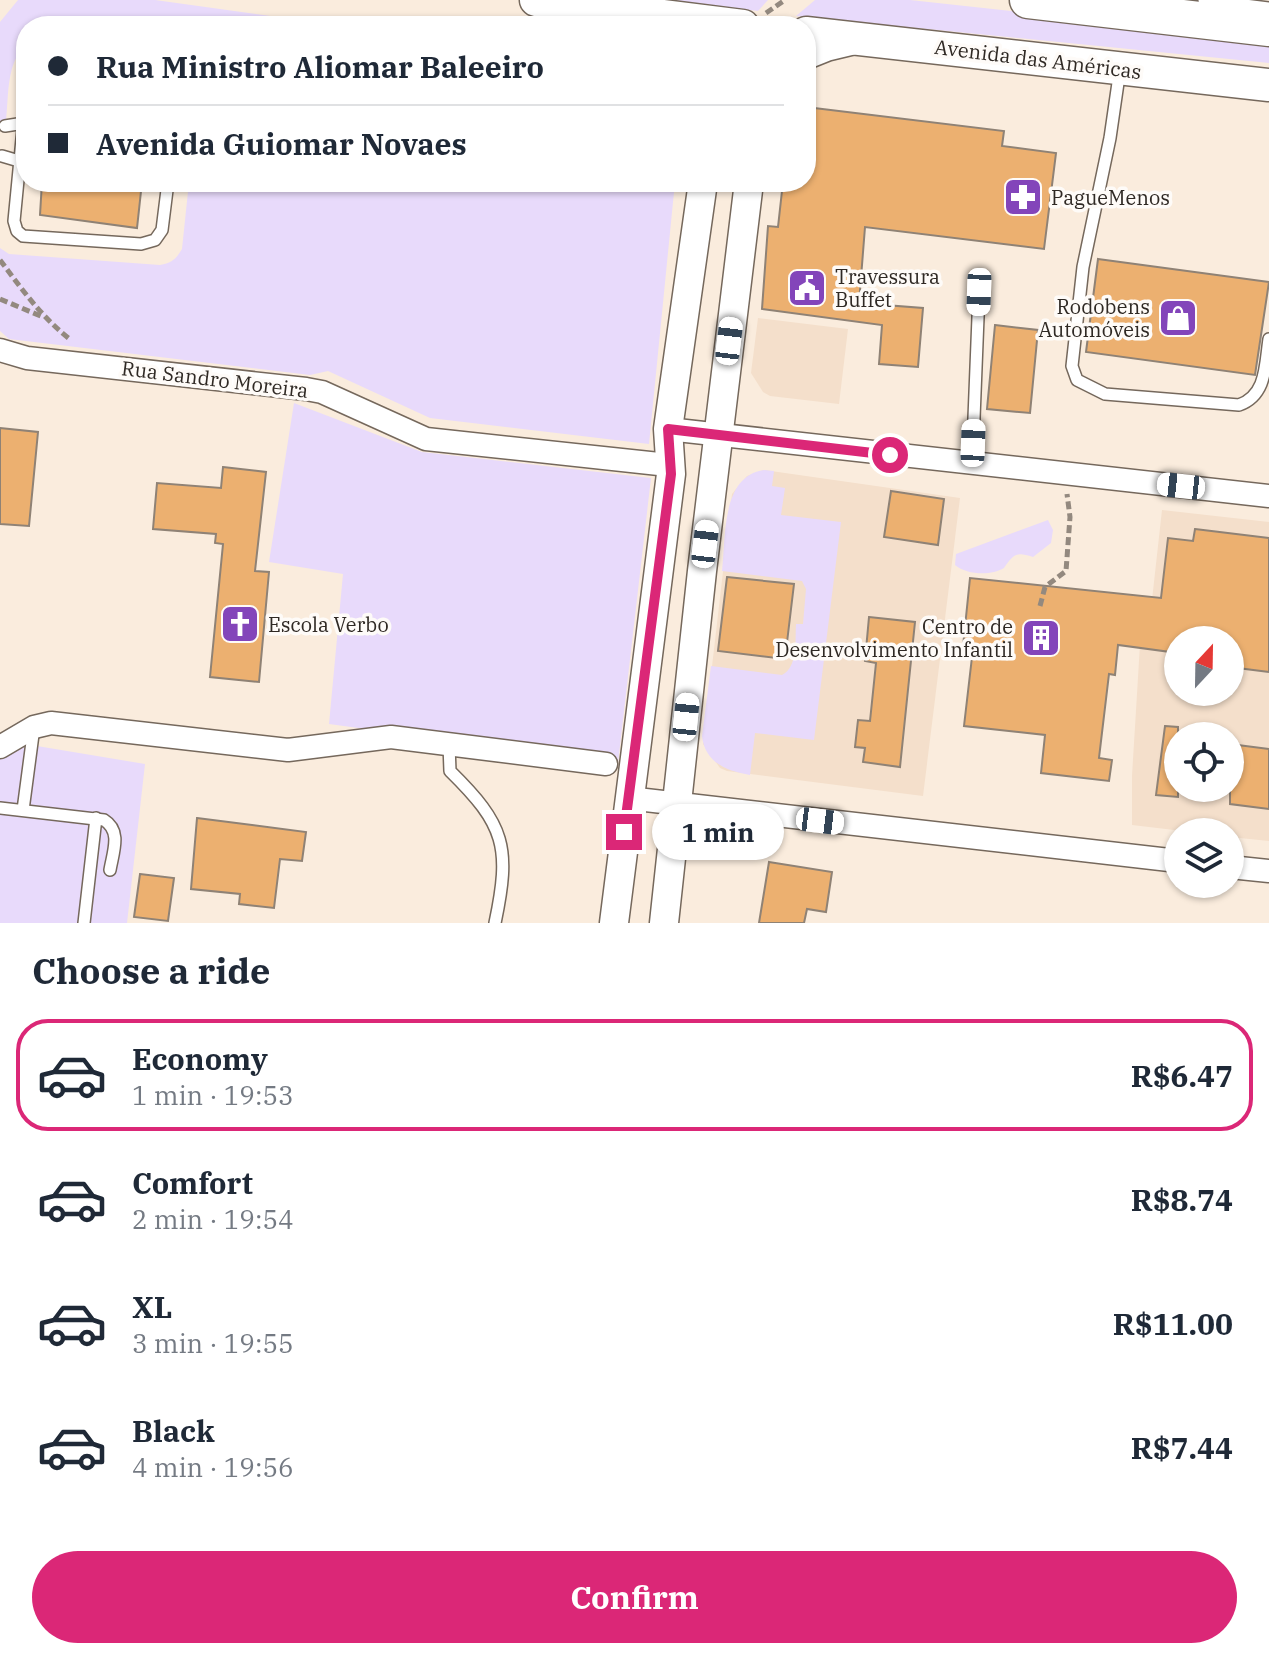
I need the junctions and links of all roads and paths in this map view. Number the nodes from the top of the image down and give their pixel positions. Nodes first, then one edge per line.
1 (536, 0) edge
2 (785, 0) edge
3 (1028, 0) edge
4 (1204, 0) edge
5 (588, 2) edge
6 (1269, 8) edge
7 (642, 16) edge
8 (761, 16) edge
9 (1269, 28) edge
10 (816, 34) edge
11 (863, 39) junction
12 (816, 51) edge
13 (1120, 68) junction
14 (1269, 85) edge
15 (16, 124) edge
16 (5, 126) dead end
17 (2, 156) dead end
18 (16, 160) edge
19 (16, 192) edge
20 (167, 192) edge
21 (702, 192) edge
22 (748, 192) edge
23 (0, 260) edge
24 (979, 292) dead end
25 (0, 299) edge
26 (48, 319) junction
27 (1269, 339) edge
28 (0, 350) edge
29 (107, 367) junction
30 (668, 429) junction
31 (717, 436) junction
32 (659, 464) dead end
33 (977, 464) junction
34 (1063, 474) junction
35 (1269, 496) edge
36 (1040, 606) dead end
37 (34, 727) junction
38 (449, 745) junction
39 (0, 747) edge
40 (606, 764) dead end
41 (628, 798) junction
42 (676, 804) junction
43 (0, 808) edge
44 (23, 810) junction
45 (96, 818) junction
46 (1164, 859) edge
47 (1244, 868) edge
48 (110, 870) dead end
49 (1269, 871) edge
50 (84, 923) edge
51 (495, 923) edge
52 (614, 923) edge
53 (664, 923) edge

1 - 5 main road
2 - 8 path
3 - 9 highway
4 - 6 lane
5 - 7 main road
10 - 11 main road, Avenida das Américas
11 - 12 street
11 - 13 main road, Avenida das Américas
13 - 14 main road, Avenida das Américas
13 - 27 lane
15 - 16 lane
17 - 18 lane
19 - 20 lane
21 - 30 street
22 - 31 street
23 - 26 path
24 - 33 lane
25 - 26 path
26 - 29 path
28 - 29 street, Rua Sandro Moreira
29 - 32 street, Rua Sandro Moreira
30 - 31 street
30 - 41 street
31 - 33 street
31 - 42 street
33 - 34 street
34 - 35 street
34 - 36 path
37 - 38 street
37 - 39 street
37 - 44 lane
38 - 40 street
38 - 51 lane
41 - 42 street
41 - 52 street
42 - 46 street
42 - 53 street
43 - 44 lane
44 - 45 lane
45 - 48 lane
45 - 50 lane
47 - 49 street

